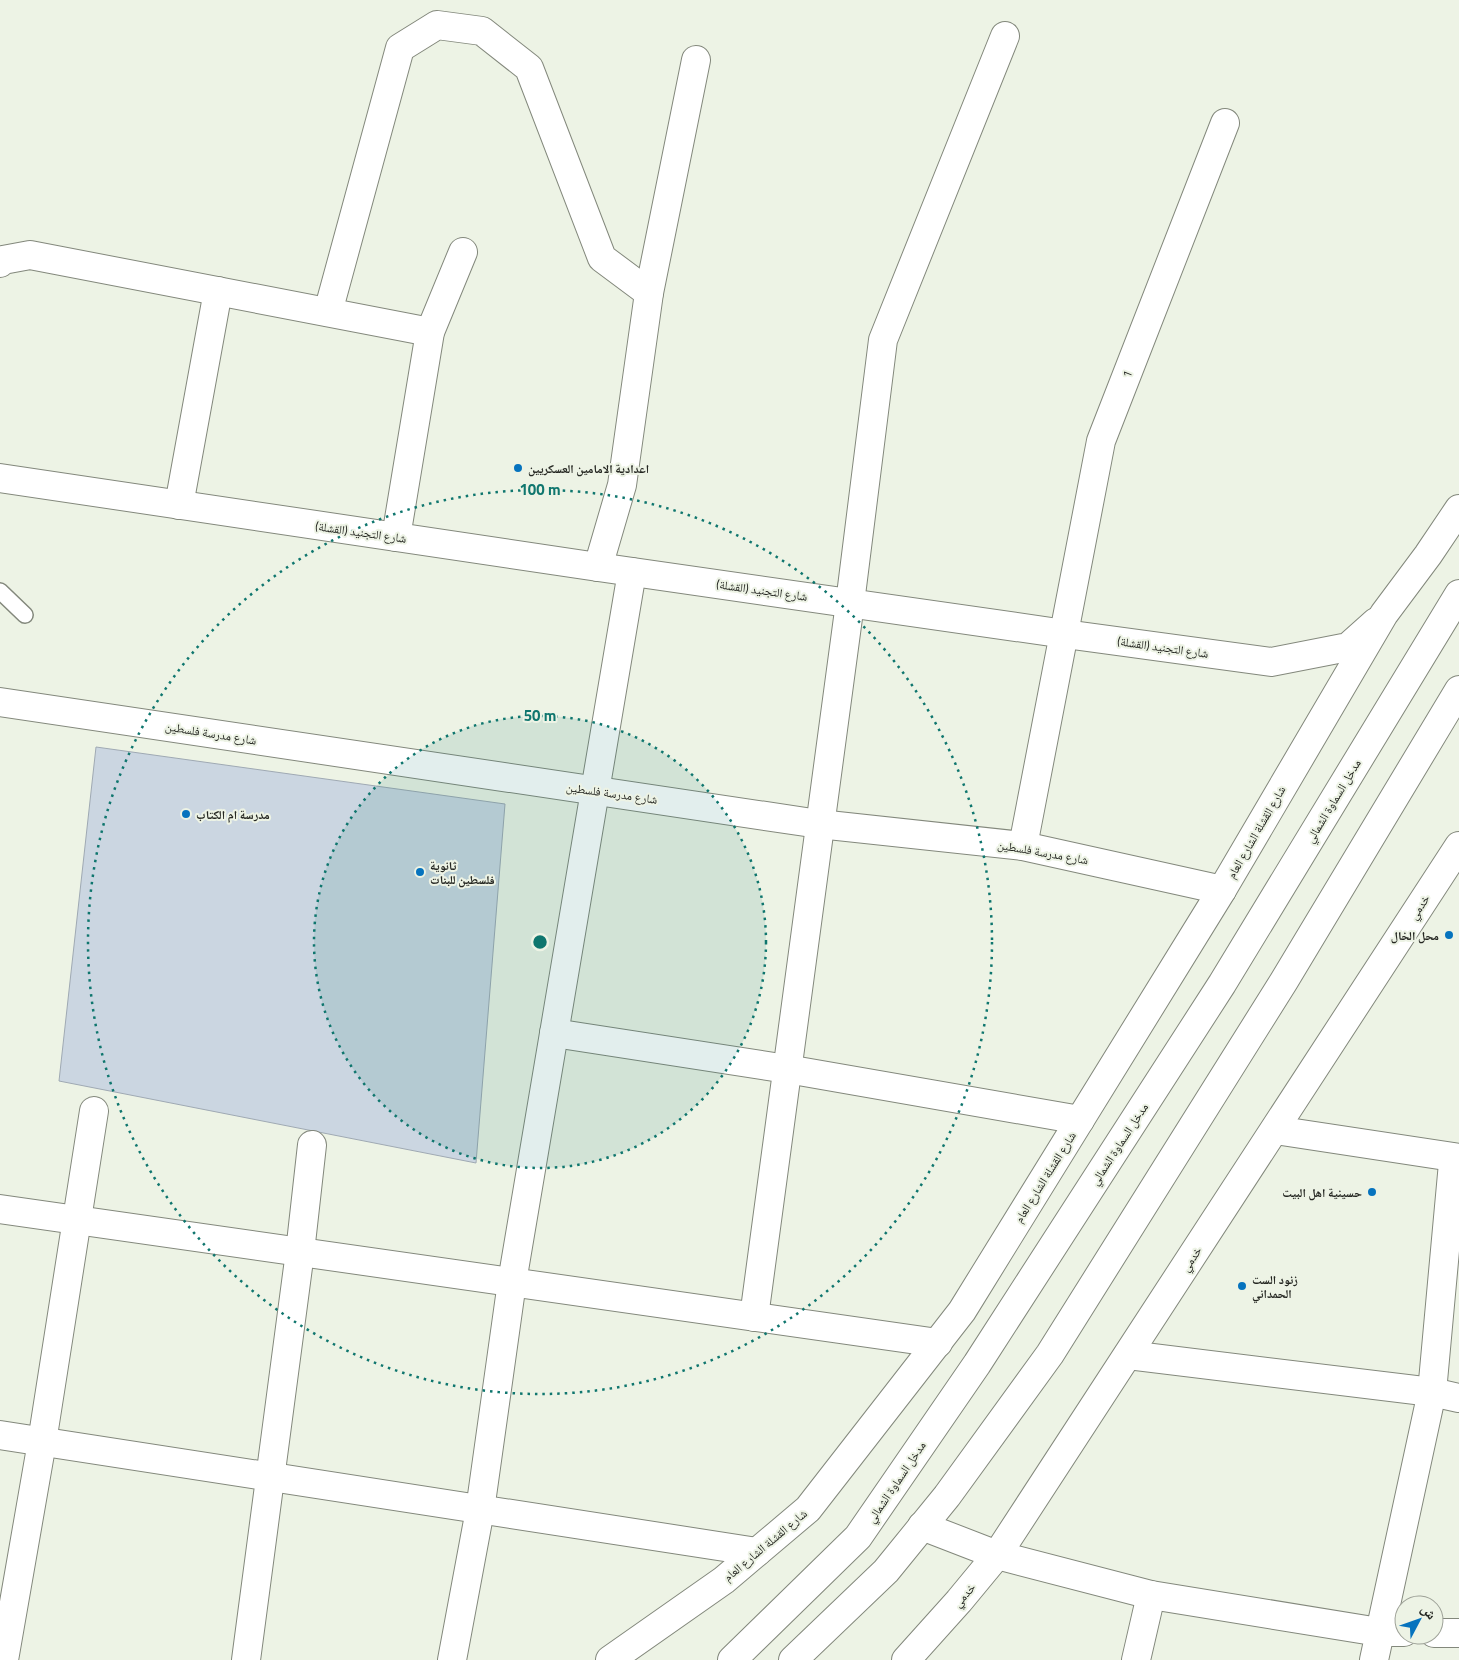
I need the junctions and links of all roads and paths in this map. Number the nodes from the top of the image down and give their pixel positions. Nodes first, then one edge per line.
1 (1005, 36) dead end
2 (696, 60) dead end
3 (1225, 123) dead end
4 (463, 252) dead end
5 (0, 263) edge
6 (218, 291) junction
7 (649, 293) junction
8 (328, 312) junction
9 (430, 332) junction
10 (0, 478) edge
11 (179, 505) junction
12 (1459, 509) edge
13 (396, 537) junction
14 (598, 568) junction
15 (632, 572) junction
16 (0, 591) edge
17 (1459, 594) edge
18 (850, 603) junction
19 (1384, 614) junction
20 (25, 615) dead end
21 (1065, 634) junction
22 (1459, 690) edge
23 (0, 702) edge
24 (595, 791) junction
25 (820, 824) junction
26 (1023, 846) junction
27 (1459, 846) edge
28 (1222, 890) junction
29 (554, 1033) junction
30 (787, 1069) junction
31 (94, 1111) dead end
32 (1080, 1120) junction
33 (1275, 1130) junction
34 (312, 1145) dead end
35 (1455, 1157) edge
36 (0, 1209) edge
37 (77, 1220) junction
38 (300, 1252) junction
39 (512, 1282) junction
40 (754, 1316) junction
41 (938, 1343) junction
42 (1128, 1355) junction
43 (1432, 1392) junction
44 (1459, 1398) edge
45 (0, 1435) edge
46 (42, 1442) junction
47 (269, 1477) junction
48 (480, 1510) junction
49 (922, 1526) junction
50 (757, 1552) junction
51 (997, 1555) junction
52 (1151, 1595) junction
53 (1392, 1632) edge
54 (1444, 1633) edge
55 (1459, 1634) edge
56 (796, 1659) edge
57 (4, 1660) edge
58 (246, 1660) edge
59 (452, 1660) edge
60 (610, 1660) edge
61 (732, 1660) edge
62 (906, 1660) edge
63 (1136, 1660) edge
64 (1374, 1660) edge

1 - 18 main road
2 - 7 main road
3 - 21 main road, 1
4 - 9 main road
5 - 6 main road
6 - 8 main road
6 - 11 main road
7 - 8 main road
7 - 14 main road
8 - 9 main road
9 - 13 main road
10 - 11 main road, شارع التجنيد (القشلة)
11 - 13 main road, شارع التجنيد (القشلة)
12 - 19 main road, شارع التجنيد (القشلة)
13 - 14 main road, شارع التجنيد (القشلة)
14 - 15 main road, شارع التجنيد (القشلة)
15 - 18 main road, شارع التجنيد (القشلة)
15 - 24 main road
16 - 20 lane
17 - 61 main road, مدخل السماوة الشمالي
18 - 21 main road, شارع التجنيد (القشلة)
18 - 25 main road
19 - 21 main road, شارع التجنيد (القشلة)
19 - 28 main road, شارع القشلة الشارع العام
21 - 26 main road, 1
22 - 49 main road
23 - 24 main road, شارع مدرسة فلسطين
24 - 25 main road, شارع مدرسة فلسطين
24 - 29 main road
25 - 26 main road, شارع مدرسة فلسطين
25 - 30 main road
26 - 28 main road, شارع مدرسة فلسطين
27 - 33 main road, خدمي
28 - 32 main road, شارع القشلة الشارع العام
29 - 30 main road
29 - 39 main road
30 - 32 main road
30 - 40 main road
31 - 37 main road
32 - 41 main road, شارع القشلة الشارع العام
33 - 35 main road
33 - 42 main road, خدمي
34 - 38 main road
35 - 43 main road
36 - 37 main road
37 - 38 main road
37 - 46 main road
38 - 39 main road
38 - 47 main road
39 - 40 main road
39 - 48 main road
40 - 41 main road
41 - 50 main road, شارع القشلة الشارع العام
42 - 43 main road
42 - 51 main road, خدمي
43 - 44 main road
43 - 53 main road
45 - 46 main road
46 - 47 main road
46 - 57 main road
47 - 48 main road
47 - 58 main road
48 - 50 main road
48 - 59 main road
49 - 51 main road
49 - 56 main road
50 - 60 main road, شارع القشلة الشارع العام
51 - 52 main road
51 - 62 main road, خدمي
52 - 53 main road
52 - 63 main road
53 - 64 main road
54 - 55 main road

